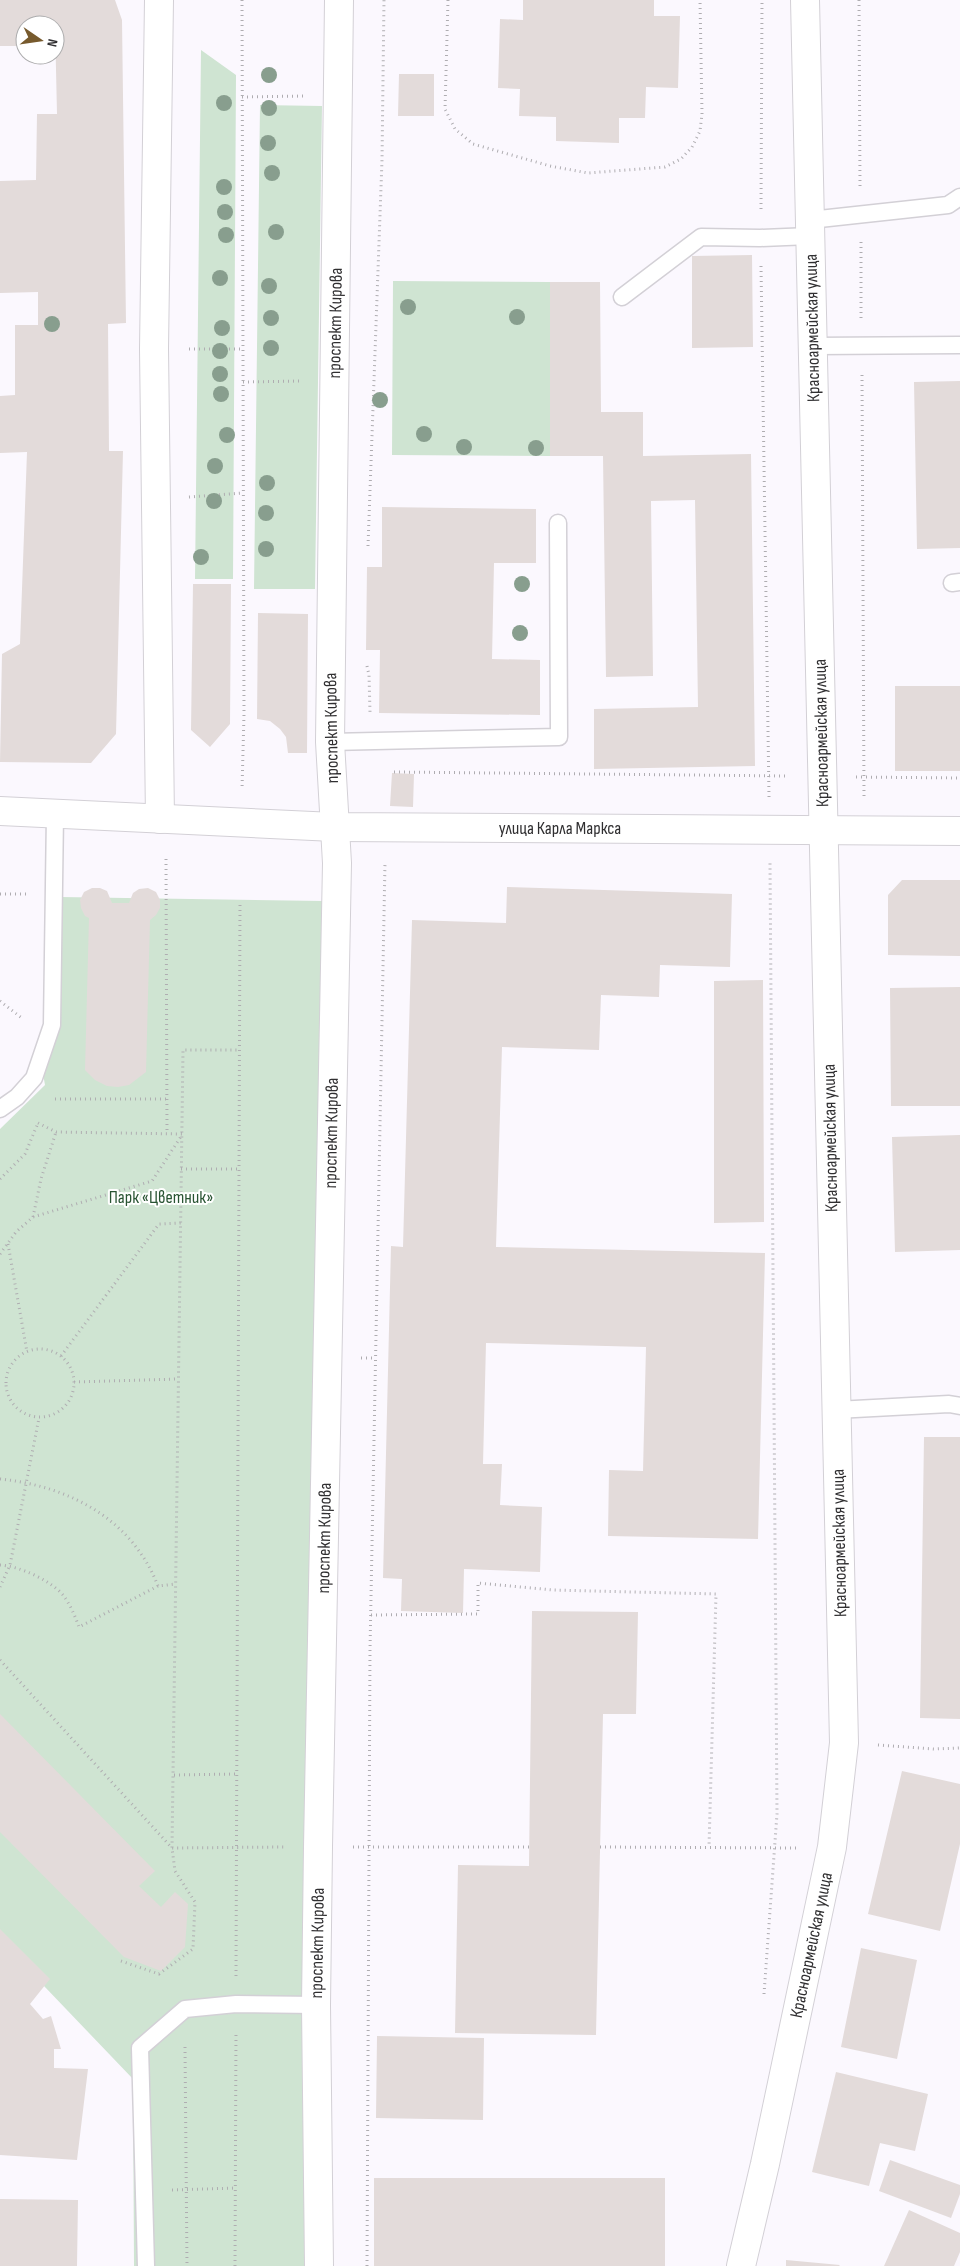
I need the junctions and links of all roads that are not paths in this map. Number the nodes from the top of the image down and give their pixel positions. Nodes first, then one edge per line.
1 (159, 0) edge
2 (339, 0) edge
3 (805, 0) edge
4 (960, 197) edge
5 (810, 228) junction
6 (622, 297) dead end
7 (960, 345) edge
8 (812, 346) junction
9 (558, 523) dead end
10 (330, 742) junction
11 (0, 811) edge
12 (55, 814) junction
13 (160, 819) junction
14 (334, 826) junction
15 (823, 829) junction
16 (960, 831) edge
17 (0, 1110) edge
18 (960, 1406) edge
19 (836, 1410) junction
20 (316, 2005) junction
21 (146, 2266) edge
22 (319, 2266) edge
23 (741, 2266) edge

1 - 13 street
2 - 10 street, проспект Кирова
3 - 5 street, Красноармейская улица
4 - 5 lane
5 - 6 lane
5 - 8 street, Красноармейская улица
7 - 8 lane
8 - 15 street, Красноармейская улица
9 - 10 lane
10 - 14 street, проспект Кирова
11 - 12 street, улица Карла Маркса
12 - 13 street, улица Карла Маркса
12 - 17 lane
13 - 14 street, улица Карла Маркса
14 - 15 street, улица Карла Маркса
14 - 20 street, проспект Кирова
15 - 16 street, улица Карла Маркса
15 - 19 street, Красноармейская улица
18 - 19 lane
19 - 23 street, Красноармейская улица
20 - 21 lane
20 - 22 street, проспект Кирова

